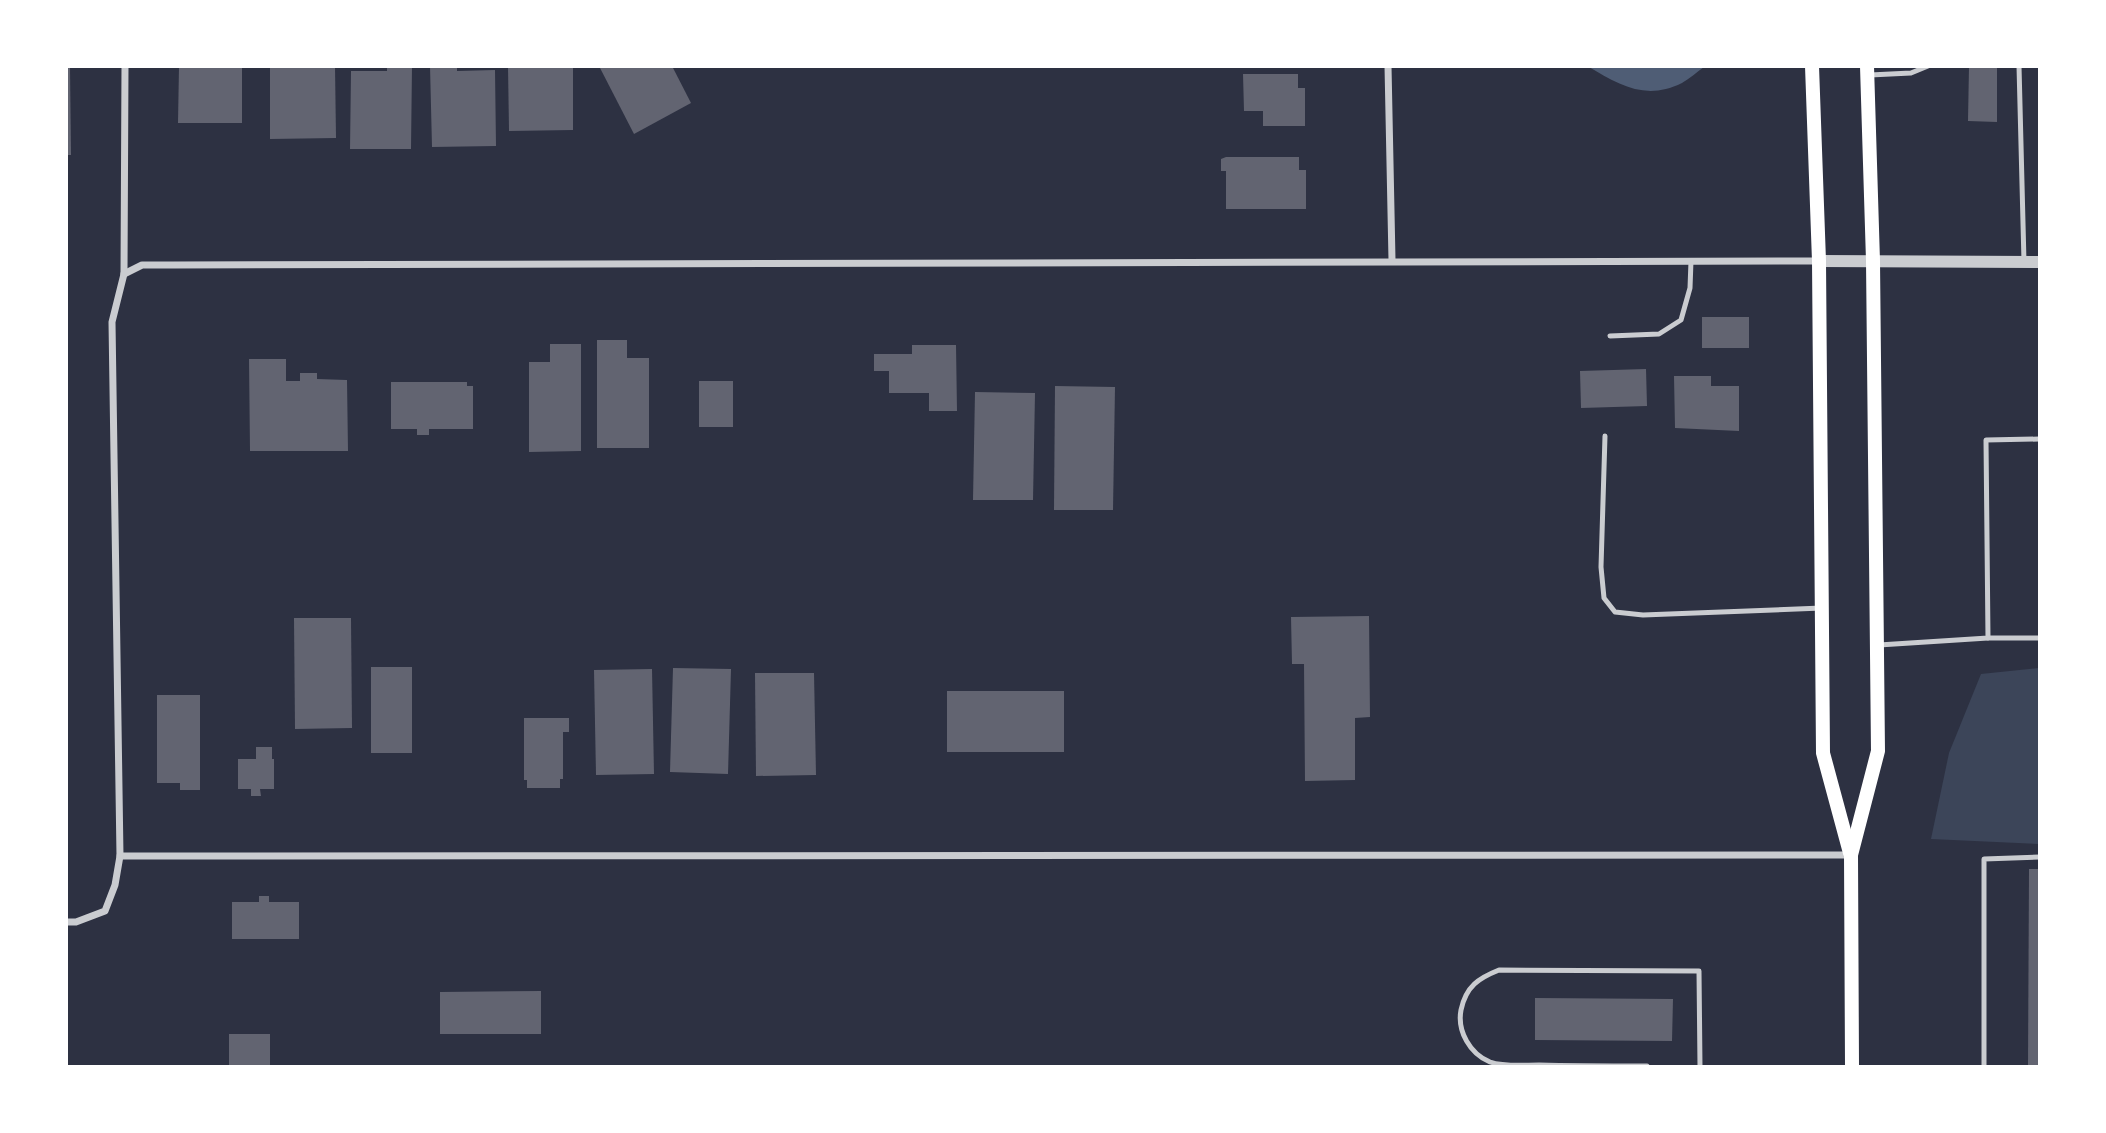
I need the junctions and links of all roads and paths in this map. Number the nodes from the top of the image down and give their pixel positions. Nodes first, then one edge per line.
1 (125, 66) edge
2 (1388, 66) edge
3 (1812, 66) edge
4 (1928, 66) edge
5 (2020, 66) edge
6 (1867, 71) edge
7 (1392, 260) junction
8 (1691, 261) junction
9 (1819, 261) junction
10 (1874, 261) junction
11 (2024, 262) junction
12 (2039, 262) edge
13 (124, 274) junction
14 (1610, 336) dead end
15 (1605, 436) dead end
16 (2039, 439) edge
17 (1822, 608) junction
18 (1988, 638) junction
19 (2039, 638) edge
20 (1877, 645) junction
21 (1851, 855) junction
22 (121, 856) junction
23 (2039, 858) edge
24 (66, 922) edge
25 (1647, 1066) edge
26 (1700, 1066) edge
27 (1852, 1066) edge
28 (1984, 1066) edge

1 - 13 street
2 - 7 street
3 - 9 main road
4 - 6 lane
5 - 11 lane
6 - 10 main road
7 - 8 street
7 - 13 street
8 - 9 street
8 - 14 lane
9 - 10 street
9 - 17 main road
10 - 11 street
10 - 20 main road
11 - 12 street
13 - 22 street
15 - 17 lane
16 - 18 lane
17 - 21 main road
18 - 19 lane
18 - 20 lane
20 - 21 main road
21 - 22 street
21 - 27 main road
22 - 24 street
23 - 28 lane
25 - 26 lane

